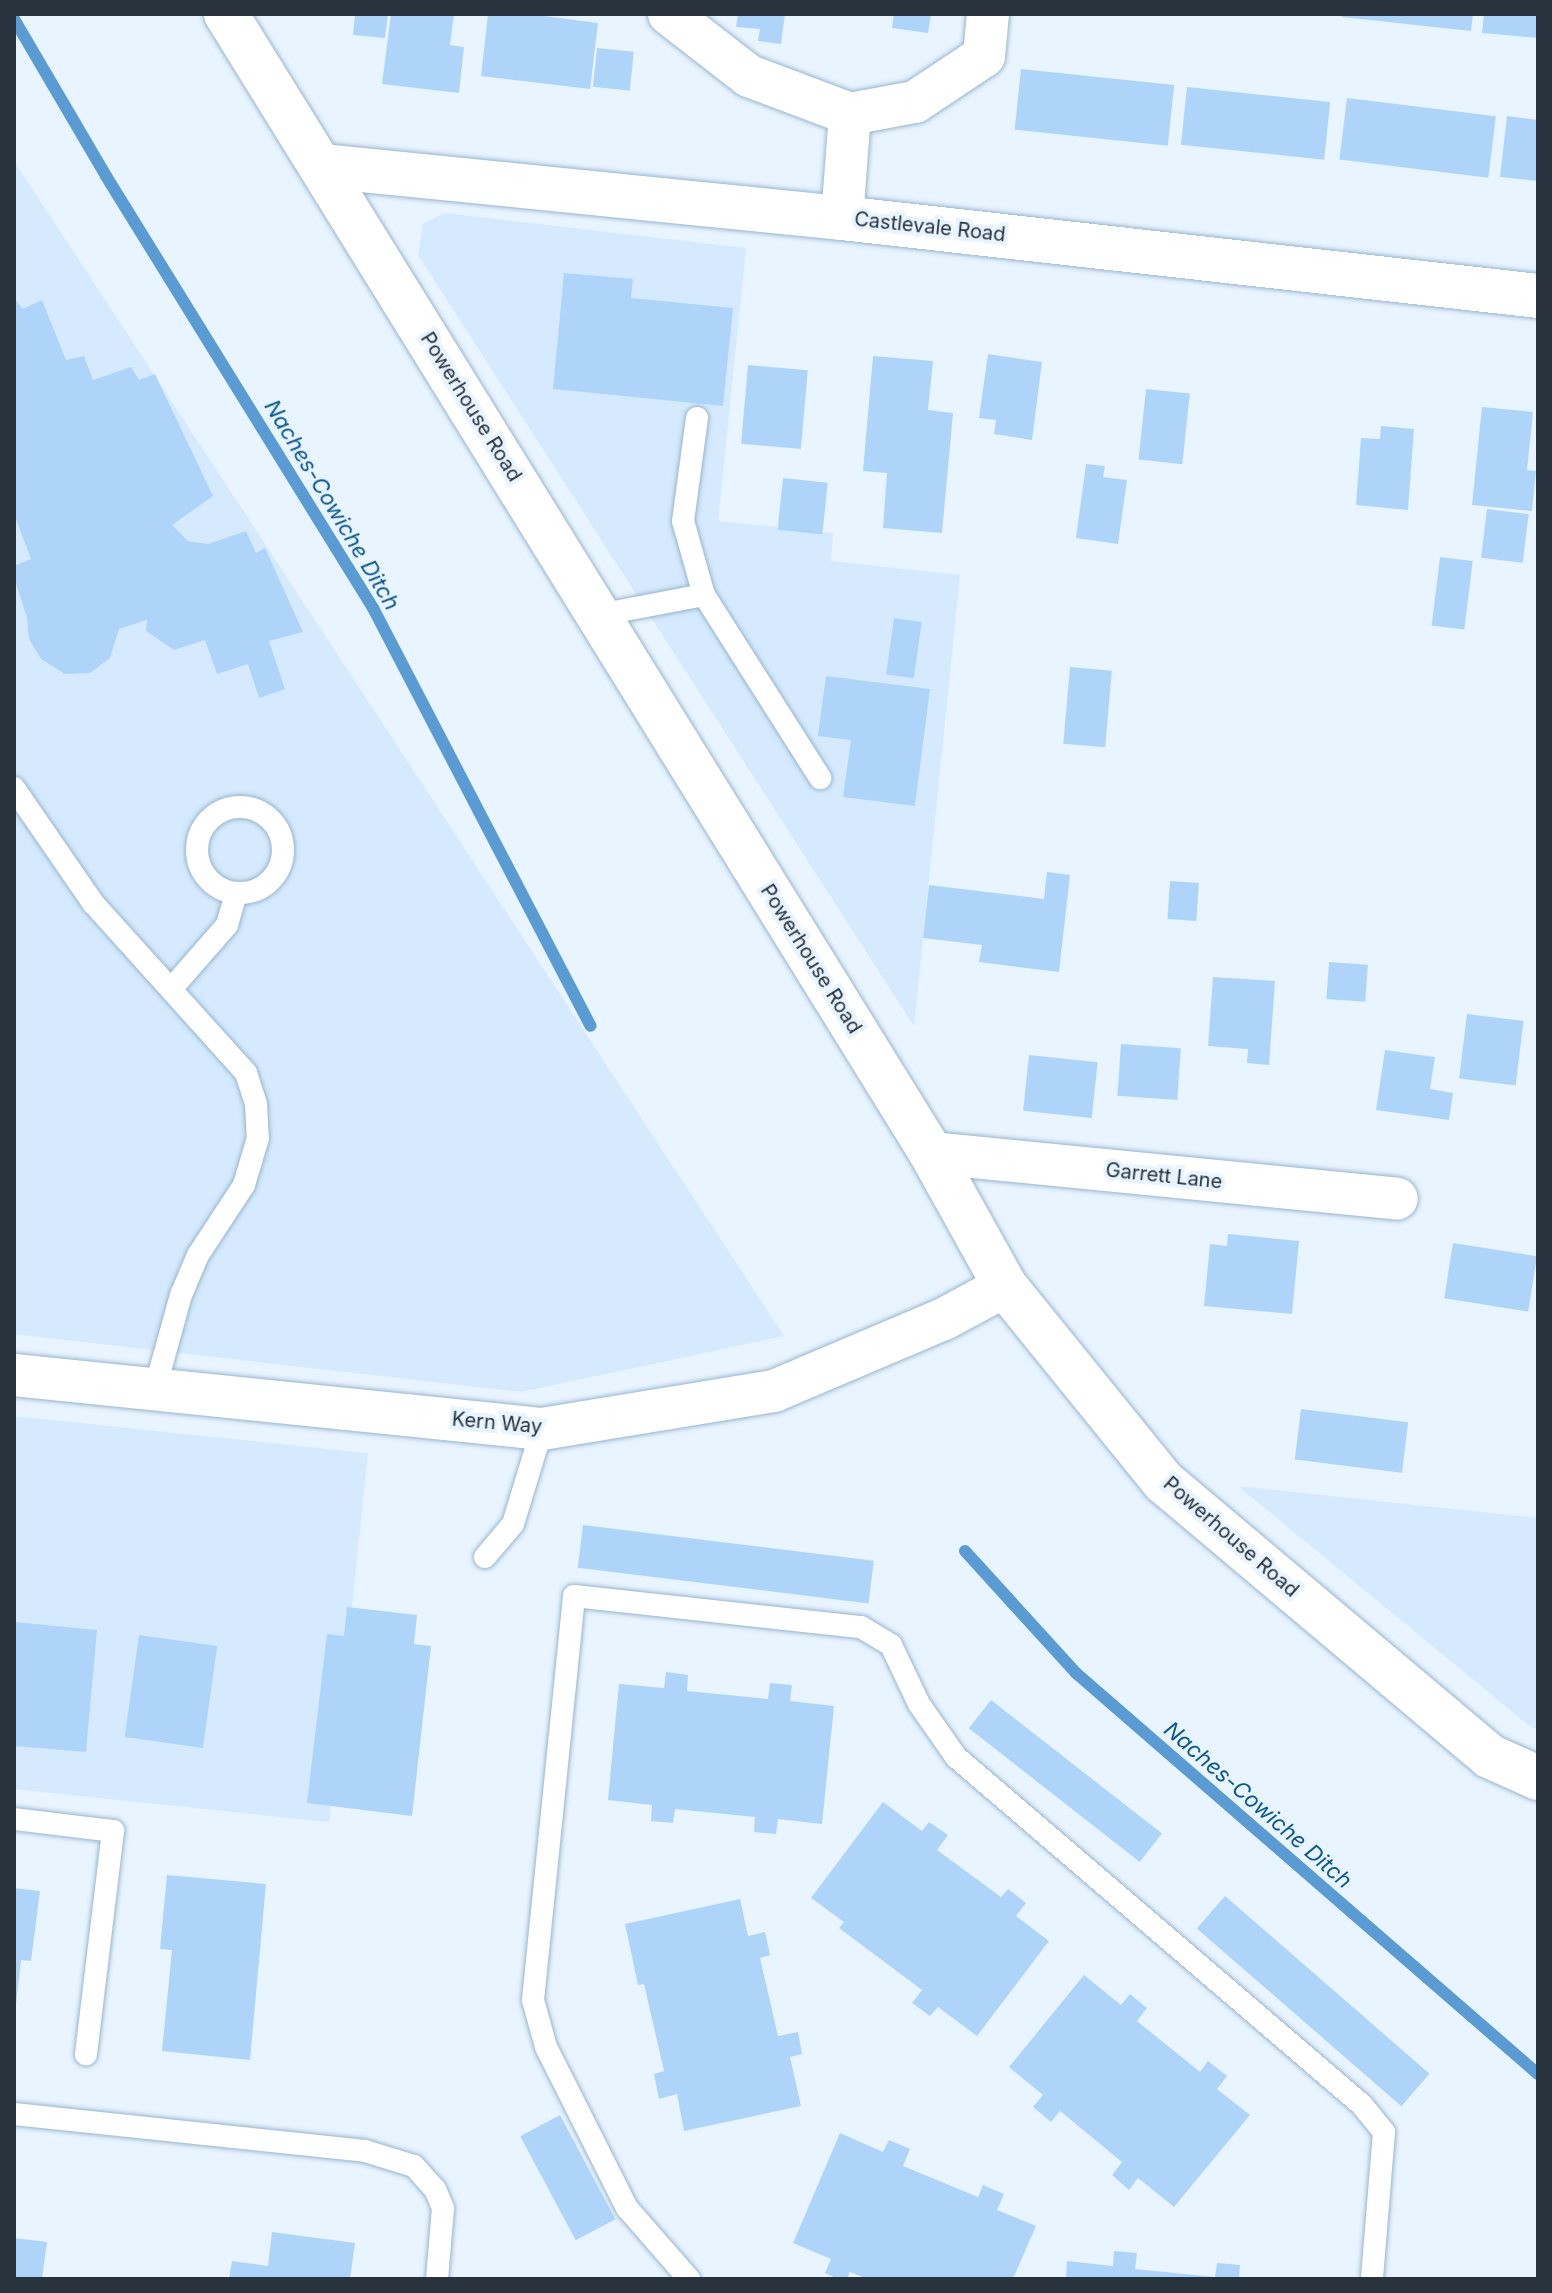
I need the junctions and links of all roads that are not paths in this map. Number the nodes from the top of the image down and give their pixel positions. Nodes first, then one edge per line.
1 (226, 14) edge
2 (669, 14) edge
3 (988, 14) edge
4 (850, 114) junction
5 (322, 166) junction
6 (842, 218) junction
7 (1538, 296) edge
8 (697, 418) dead end
9 (704, 595) junction
10 (599, 615) junction
11 (820, 778) dead end
12 (14, 788) edge
13 (236, 893) dead end
14 (172, 988) junction
15 (931, 1153) junction
16 (1397, 1199) dead end
17 (1005, 1286) junction
18 (14, 1375) edge
19 (155, 1389) junction
20 (542, 1429) junction
21 (485, 1557) dead end
22 (1538, 1778) edge
23 (14, 1819) edge
24 (86, 2054) dead end
25 (14, 2114) edge
26 (437, 2279) edge
27 (689, 2279) edge
28 (1372, 2279) edge

1 - 5 street, Powerhouse Road
2 - 4 street
3 - 4 street
4 - 6 street
5 - 6 street, Castlevale Road
5 - 10 street, Powerhouse Road
6 - 7 street, Castlevale Road
8 - 9 lane
9 - 10 lane
9 - 11 lane
10 - 15 street, Powerhouse Road
12 - 14 lane
13 - 14 lane
14 - 19 lane
15 - 16 street, Garrett Lane
15 - 17 street, Powerhouse Road
17 - 20 street, Kern Way
17 - 22 street, Powerhouse Road
18 - 19 street, Kern Way
19 - 20 street, Kern Way
20 - 21 lane
23 - 24 lane
25 - 26 lane
27 - 28 lane

